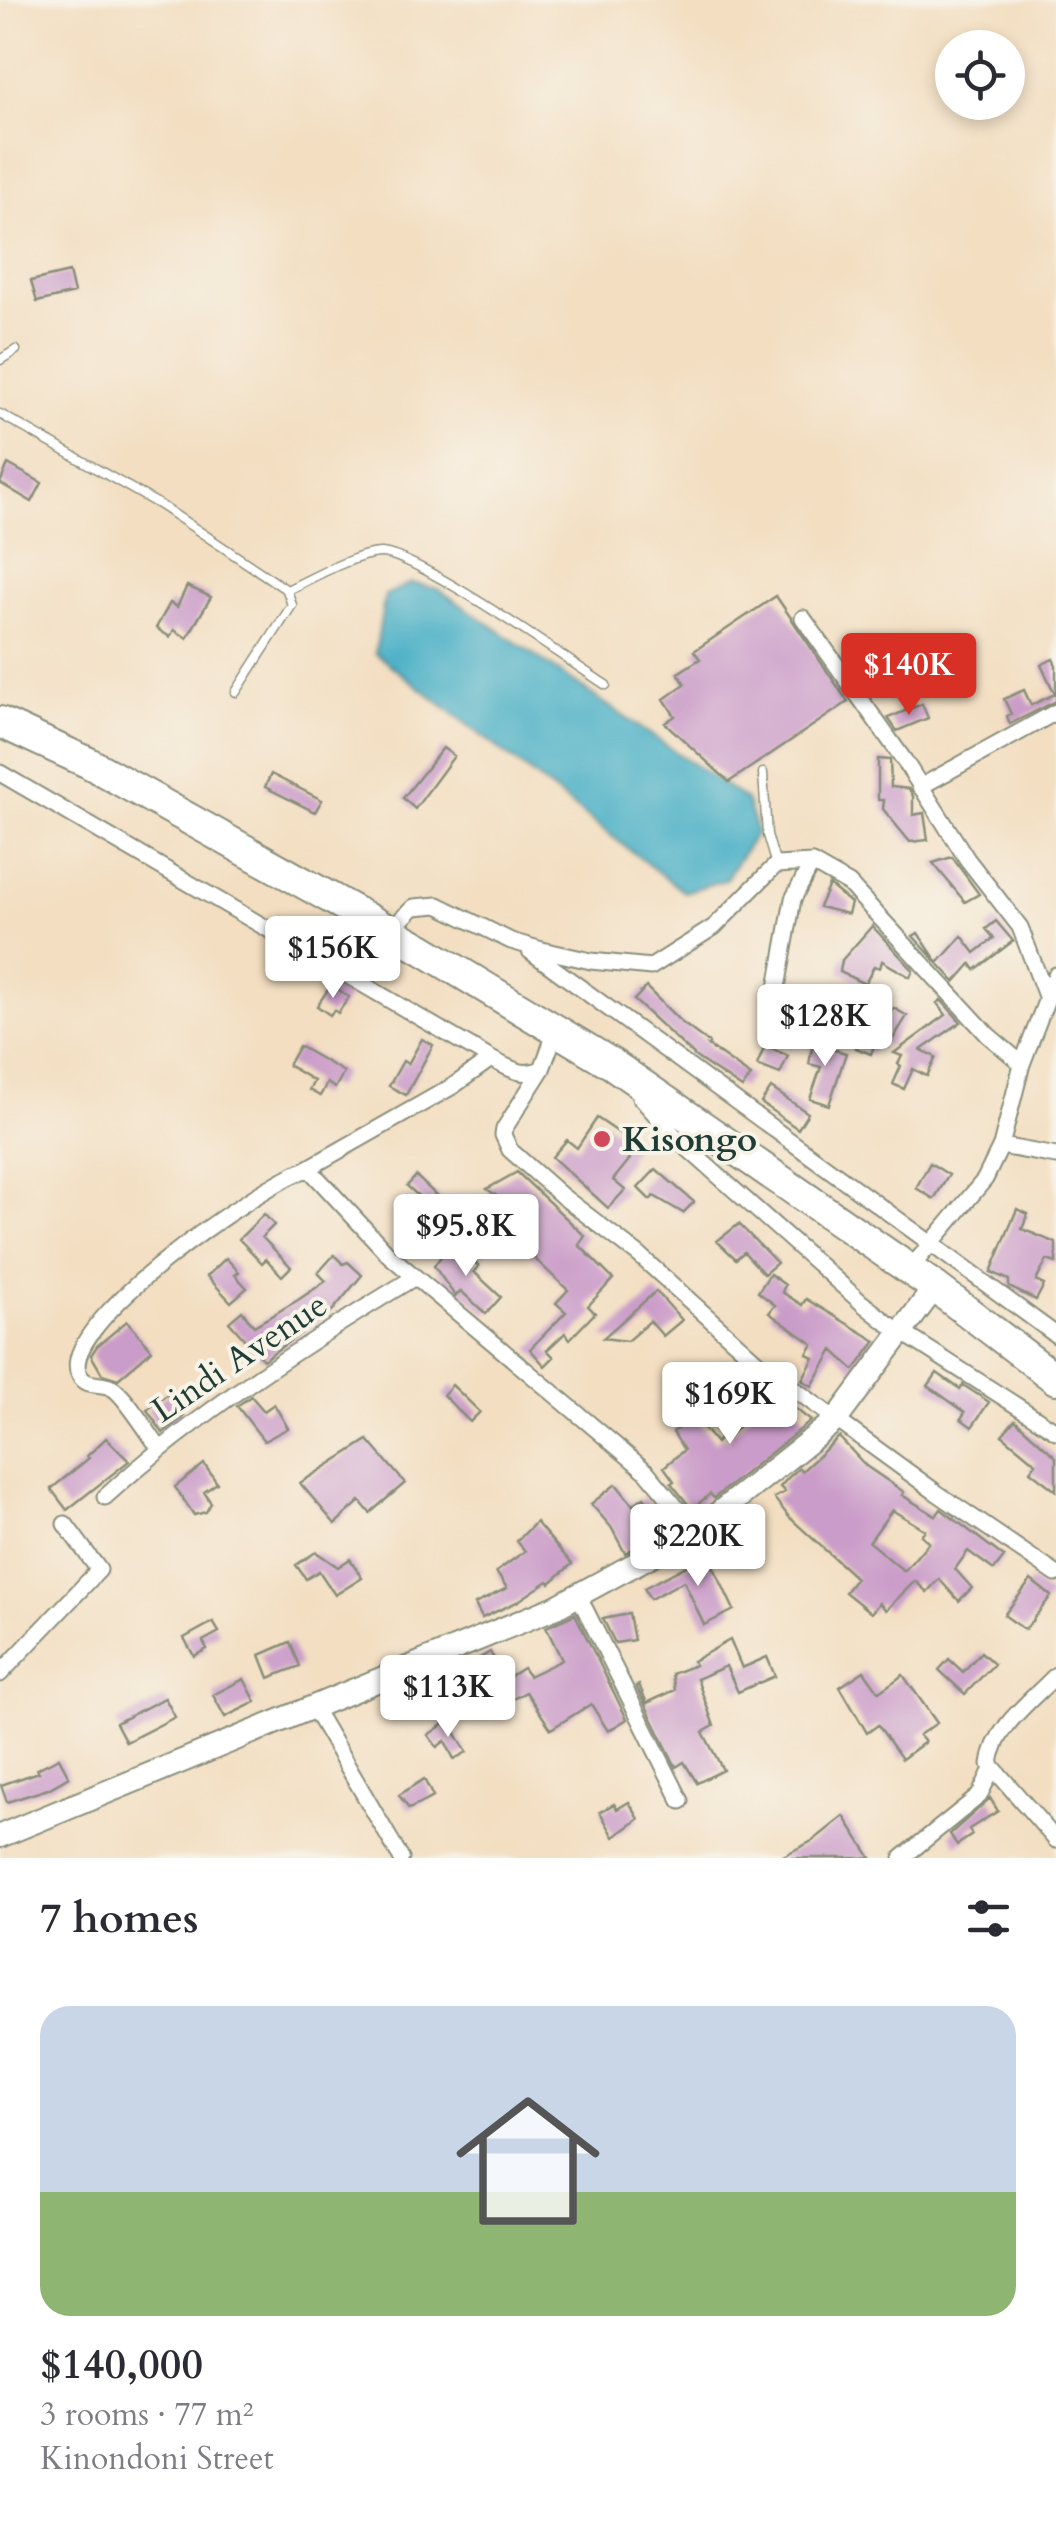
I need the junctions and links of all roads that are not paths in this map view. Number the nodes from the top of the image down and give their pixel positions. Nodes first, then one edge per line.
1 (16, 350) dead end
2 (0, 360) edge
3 (0, 414) edge
4 (286, 590) junction
5 (804, 618) dead end
6 (606, 685) dead end
7 (236, 692) dead end
8 (1056, 712) edge
9 (0, 722) edge
10 (0, 773) edge
11 (764, 773) dead end
12 (920, 787) junction
13 (776, 864) junction
14 (812, 864) junction
15 (390, 931) junction
16 (520, 944) junction
17 (1056, 975) edge
18 (1046, 996) junction
19 (802, 1020) dead end
20 (556, 1031) junction
21 (491, 1059) junction
22 (612, 1064) junction
23 (1022, 1064) junction
24 (542, 1068) junction
25 (1001, 1146) junction
26 (1056, 1156) edge
27 (305, 1170) junction
28 (934, 1244) junction
29 (415, 1277) junction
30 (922, 1278) junction
31 (900, 1330) junction
32 (1056, 1335) edge
33 (1056, 1379) edge
34 (836, 1420) junction
35 (1056, 1431) edge
36 (160, 1448) junction
37 (105, 1497) dead end
38 (65, 1524) dead end
39 (696, 1531) junction
40 (1056, 1574) edge
41 (578, 1596) junction
42 (0, 1674) edge
43 (1056, 1675) edge
44 (312, 1707) junction
45 (992, 1769) junction
46 (681, 1801) dead end
47 (0, 1836) edge
48 (1056, 1840) edge
49 (401, 1858) edge
50 (902, 1858) edge

1 - 2 lane
3 - 4 lane
4 - 6 lane
4 - 7 lane
5 - 12 street
8 - 12 street
9 - 15 highway
10 - 21 street
11 - 13 lane
12 - 18 street
13 - 14 street
13 - 16 street
14 - 19 street
14 - 23 street
15 - 16 street
15 - 20 highway
16 - 28 street
17 - 18 street
18 - 23 street
20 - 22 highway
20 - 24 street
21 - 24 street
21 - 27 street
22 - 30 highway
22 - 31 street
23 - 25 street
24 - 34 street
25 - 26 street
25 - 28 street
27 - 29 street
27 - 36 street
28 - 30 street
28 - 32 street
29 - 36 street, Lindi Avenue
29 - 39 street
30 - 31 street
30 - 33 highway
31 - 34 street
31 - 35 street
34 - 39 street
34 - 40 street
36 - 37 street, Lindi Avenue
38 - 42 street
39 - 41 street
41 - 44 street
41 - 46 street
43 - 45 street
44 - 47 street
44 - 49 street
45 - 48 street
45 - 50 street

